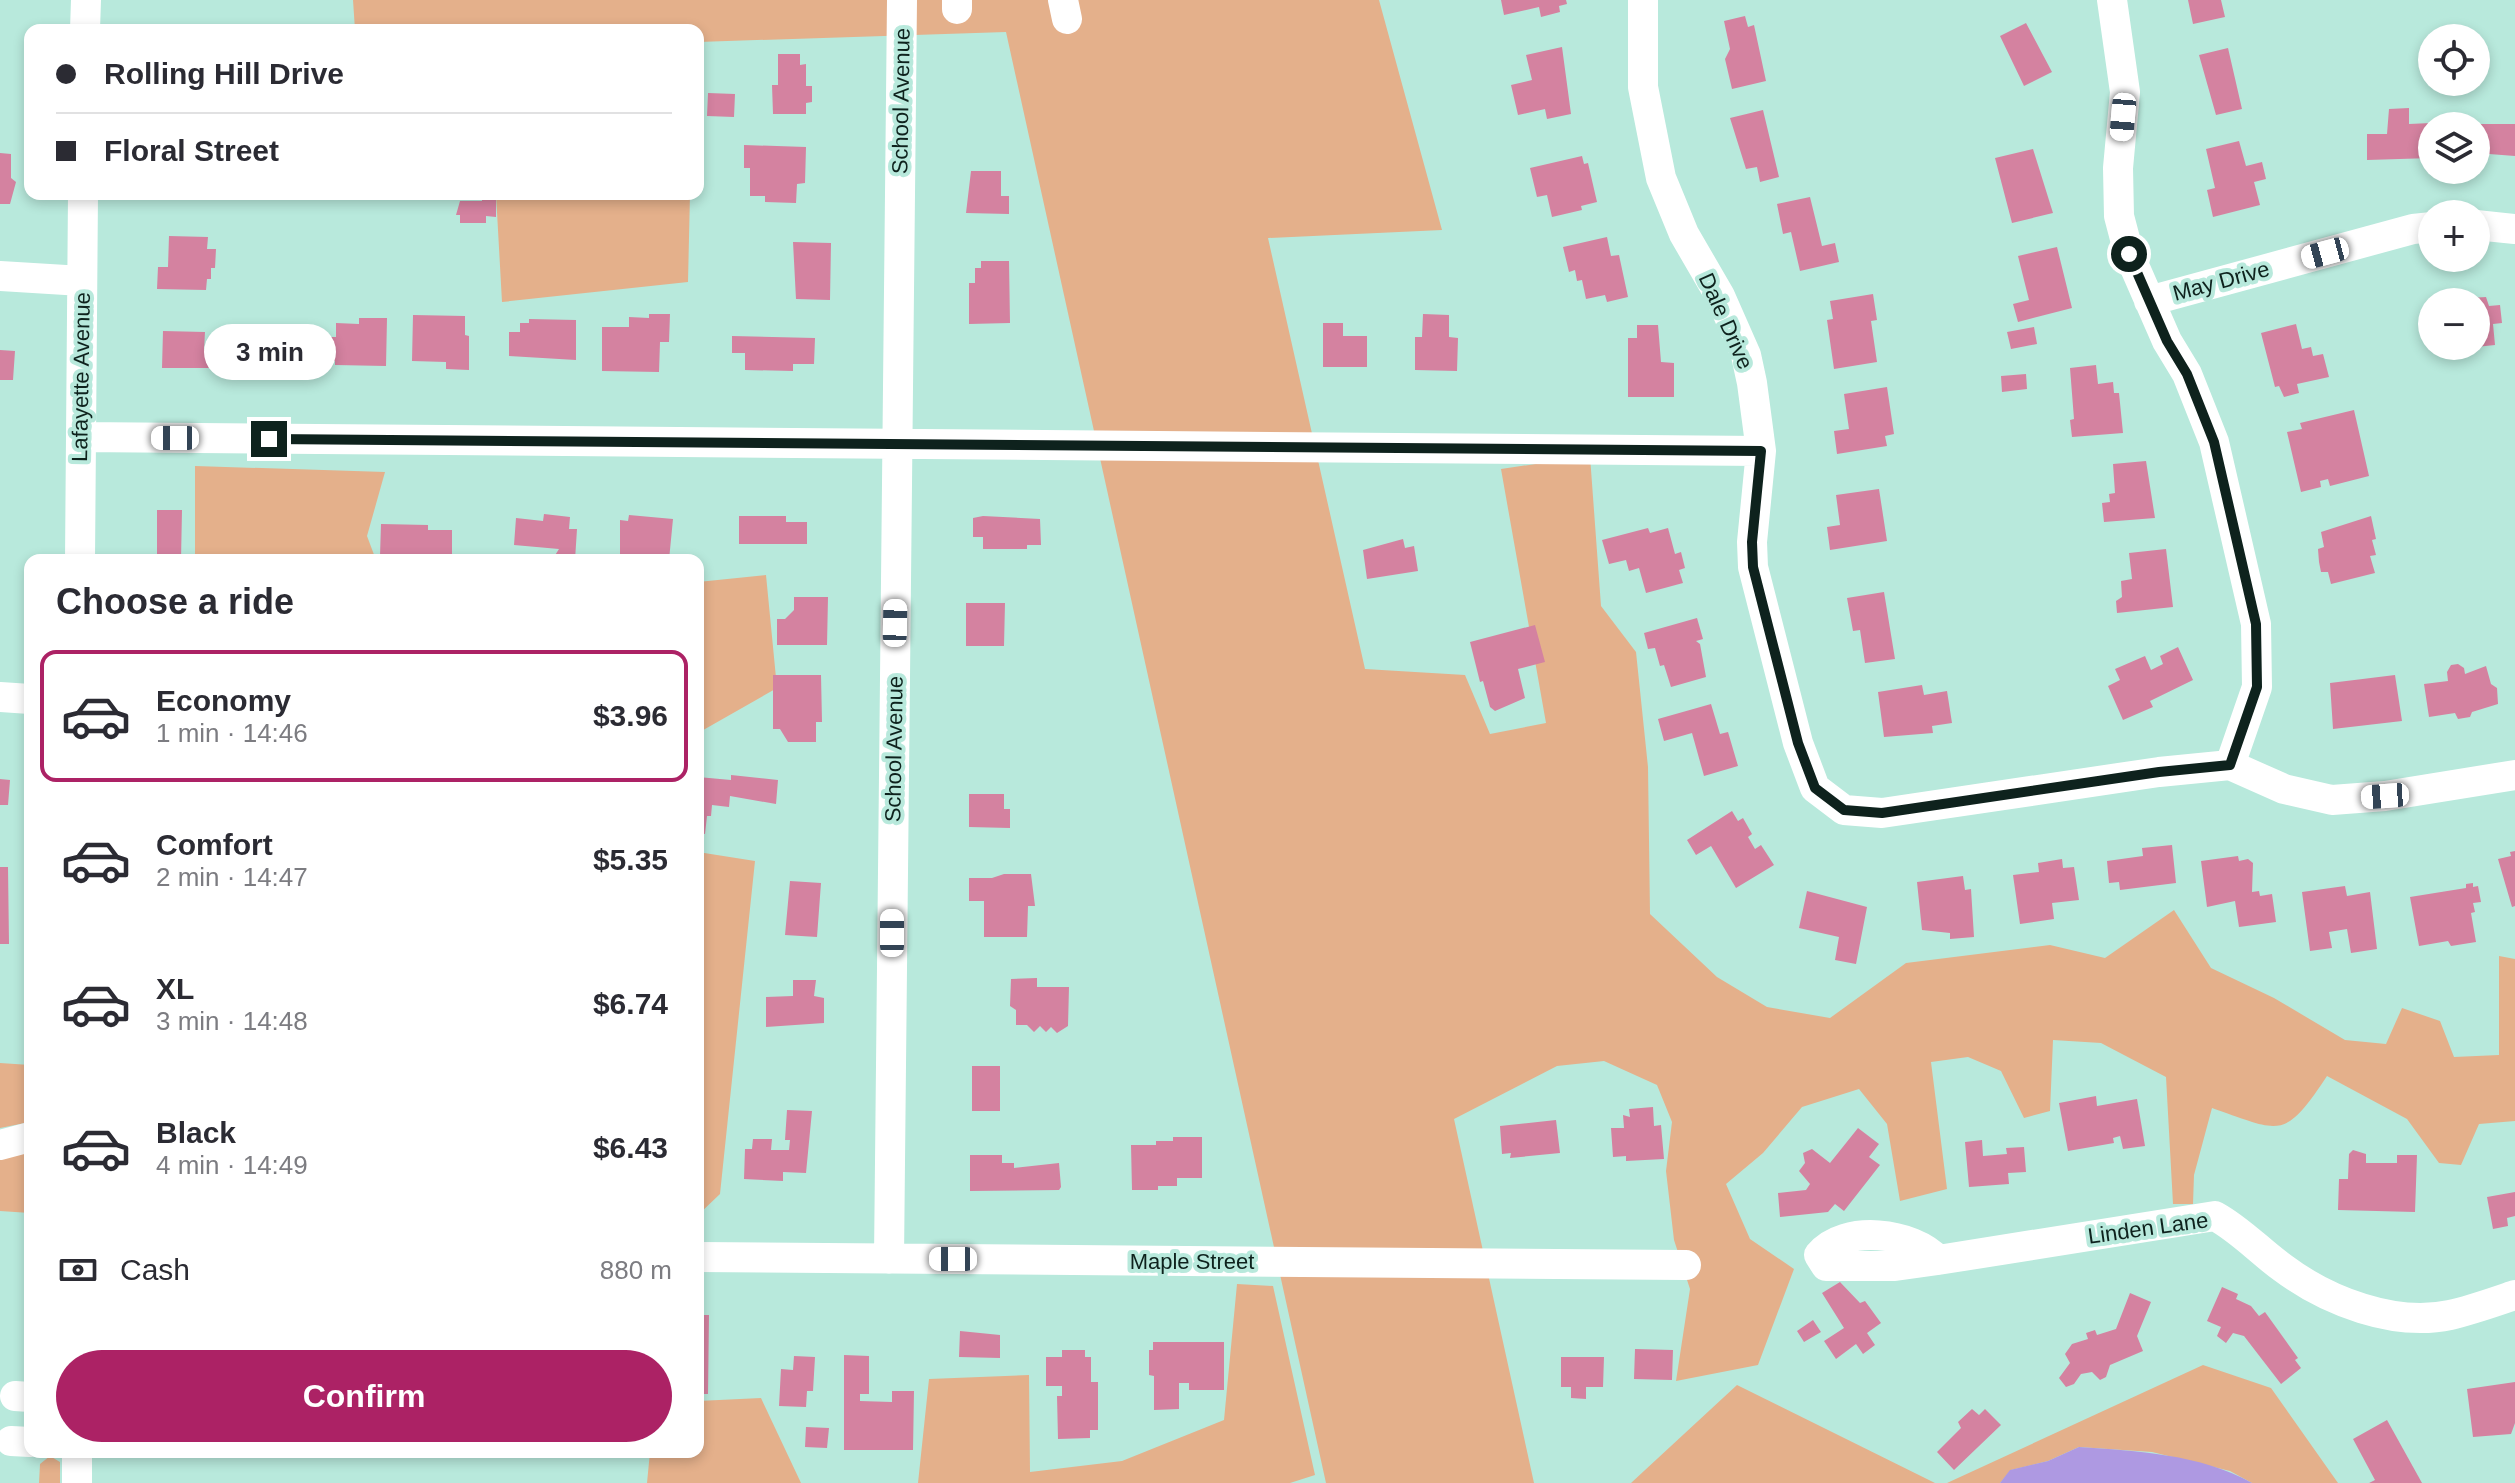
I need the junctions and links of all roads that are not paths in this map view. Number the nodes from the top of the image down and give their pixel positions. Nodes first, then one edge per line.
1 (86, 0) edge
2 (902, 0) edge
3 (1643, 0) edge
4 (2112, 0) edge
5 (85, 24) edge
6 (83, 200) edge
7 (2490, 226) edge
8 (2418, 228) edge
9 (2515, 229) edge
10 (0, 276) edge
11 (82, 281) junction
12 (2149, 301) junction
13 (81, 437) junction
14 (897, 444) junction
15 (1761, 451) junction
16 (80, 554) edge
17 (0, 697) edge
18 (24, 699) edge
19 (2230, 765) junction
20 (2515, 775) edge
21 (24, 1139) edge
22 (0, 1145) edge
23 (704, 1257) edge
24 (889, 1259) junction
25 (1938, 1260) junction
26 (1686, 1265) dead end
27 (2515, 1295) edge
28 (77, 1458) edge
29 (77, 1483) edge

1 - 5 street
2 - 14 street, School Avenue
3 - 15 street, Dale Drive
4 - 12 street
6 - 11 street, Lafayette Avenue
7 - 9 street
8 - 12 street, May Drive
10 - 11 street
11 - 13 street, Lafayette Avenue
12 - 19 street
13 - 14 street
13 - 16 street, Lafayette Avenue
14 - 15 street
14 - 24 street, School Avenue
15 - 19 street, Dale Drive
17 - 18 street
19 - 20 street, Dale Drive
21 - 22 street
23 - 24 street, Maple Street
24 - 26 street, Maple Street
25 - 25 street, Linden Lane
25 - 27 street, Linden Lane
28 - 29 street

